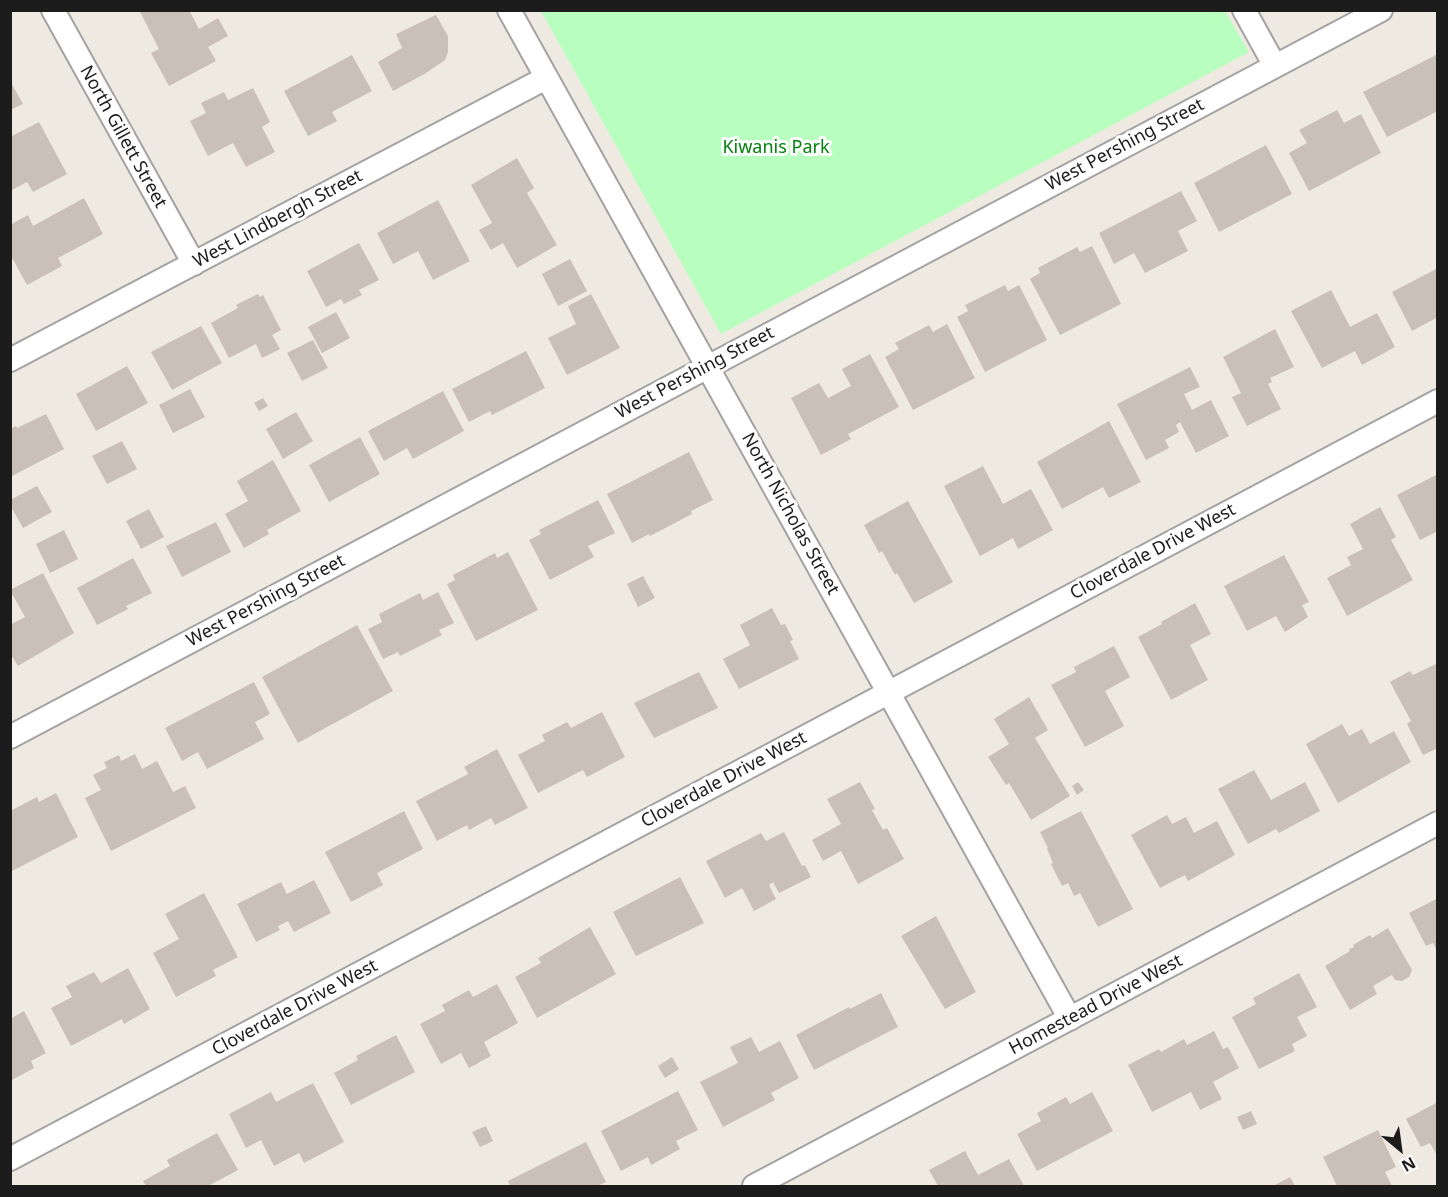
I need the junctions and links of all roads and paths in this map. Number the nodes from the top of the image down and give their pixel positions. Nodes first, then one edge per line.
1 (53, 10) edge
2 (509, 10) edge
3 (1244, 10) edge
4 (1381, 10) edge
5 (1275, 66) junction
6 (546, 78) junction
7 (194, 264) junction
8 (10, 360) edge
9 (706, 367) junction
10 (1437, 401) edge
11 (890, 692) junction
12 (10, 736) edge
13 (1437, 824) edge
14 (1070, 1019) junction
15 (10, 1159) edge
16 (754, 1186) edge

1 - 7 street, North Gillett Street
2 - 6 street, North Nicholas Street
3 - 5 street
4 - 5 street, West Pershing Street
5 - 9 street, West Pershing Street
6 - 7 street, West Lindbergh Street
6 - 9 street, North Nicholas Street
7 - 8 street, West Lindbergh Street
9 - 11 street, North Nicholas Street
9 - 12 street, West Pershing Street
10 - 11 street, Cloverdale Drive West
11 - 14 street, North Nicholas Street
11 - 15 street, Cloverdale Drive West
13 - 14 street, Homestead Drive West
14 - 16 street, Homestead Drive West

